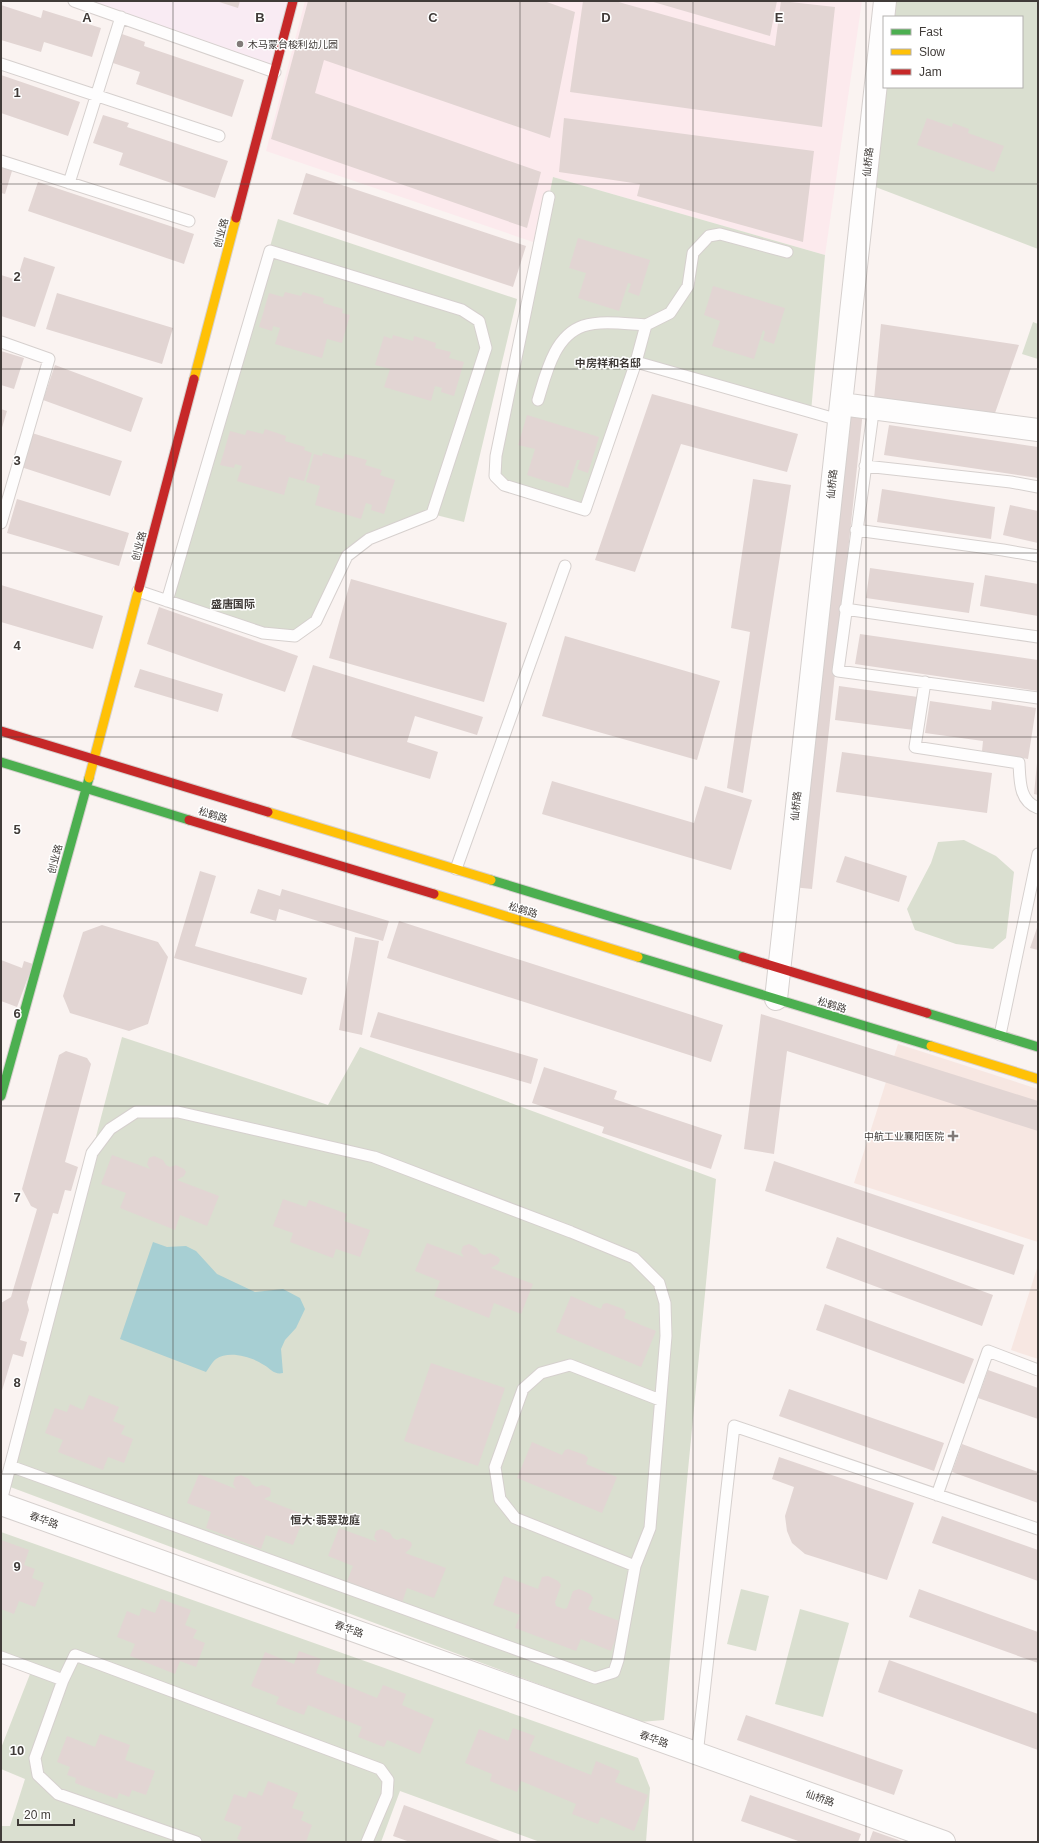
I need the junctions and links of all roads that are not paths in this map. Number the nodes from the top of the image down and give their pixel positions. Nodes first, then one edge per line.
1 (74, 1) edge
2 (294, 1) edge
3 (885, 1) edge
4 (883, 16) edge
5 (121, 17) junction
6 (883, 19) edge
7 (1, 64) edge
8 (275, 72) junction
9 (96, 94) junction
10 (220, 136) dead end
11 (1, 161) edge
12 (69, 182) junction
13 (549, 197) dead end
14 (189, 222) dead end
15 (787, 252) dead end
16 (646, 325) junction
17 (1, 342) edge
18 (636, 362) junction
19 (538, 400) dead end
20 (840, 412) junction
21 (872, 420) dead end
22 (1038, 430) edge
23 (865, 466) junction
24 (1038, 487) edge
25 (1, 523) edge
26 (856, 530) junction
27 (1038, 556) edge
28 (565, 566) dead end
29 (138, 591) junction
30 (167, 601) junction
31 (845, 609) junction
32 (1038, 637) edge
33 (925, 682) junction
34 (1038, 698) edge
35 (1, 731) edge
36 (94, 759) junction
37 (1, 762) edge
38 (86, 787) junction
39 (1038, 808) edge
40 (1038, 854) edge
41 (456, 869) junction
42 (778, 968) junction
43 (776, 999) junction
44 (1000, 1036) junction
45 (1038, 1047) edge
46 (1038, 1079) edge
47 (1, 1096) edge
48 (1038, 1370) edge
49 (660, 1400) junction
50 (10, 1466) junction
51 (937, 1495) junction
52 (1, 1503) edge
53 (1038, 1529) edge
54 (635, 1566) junction
55 (1, 1657) edge
56 (63, 1680) junction
57 (697, 1755) junction
58 (196, 1842) edge
59 (367, 1842) edge
60 (944, 1842) edge

1 - 5 lane
2 - 8 main road, 创业路
3 - 4 street, 仙桥路
5 - 8 lane
5 - 9 lane
6 - 20 street, 仙桥路
7 - 9 lane
8 - 29 main road, 创业路
9 - 10 lane
9 - 12 lane
11 - 12 lane
12 - 14 lane
13 - 18 lane
15 - 16 lane
16 - 18 lane
16 - 19 lane
17 - 25 lane
18 - 20 lane
20 - 22 street
20 - 42 street, 仙桥路
21 - 23 lane
23 - 24 lane
23 - 26 lane
26 - 27 lane
26 - 31 lane
28 - 41 lane
29 - 30 lane
29 - 36 main road, 创业路
30 - 30 lane
31 - 32 lane
31 - 33 lane
33 - 34 lane
33 - 39 lane
35 - 36 main road, 松鹤路
36 - 38 main road, 创业路
36 - 41 main road, 松鹤路
37 - 38 main road, 松鹤路
38 - 43 main road, 松鹤路
38 - 47 main road, 创业路
40 - 44 lane
41 - 42 main road, 松鹤路
42 - 43 street, 仙桥路
42 - 44 main road, 松鹤路
43 - 46 main road, 松鹤路
44 - 45 main road, 松鹤路
48 - 51 lane
49 - 50 lane
49 - 54 lane
49 - 54 lane
50 - 52 lane
50 - 54 lane
51 - 53 lane
51 - 57 lane
52 - 57 street, 春华路
55 - 56 lane
56 - 58 lane
56 - 59 lane
57 - 60 street, 仙桥路

